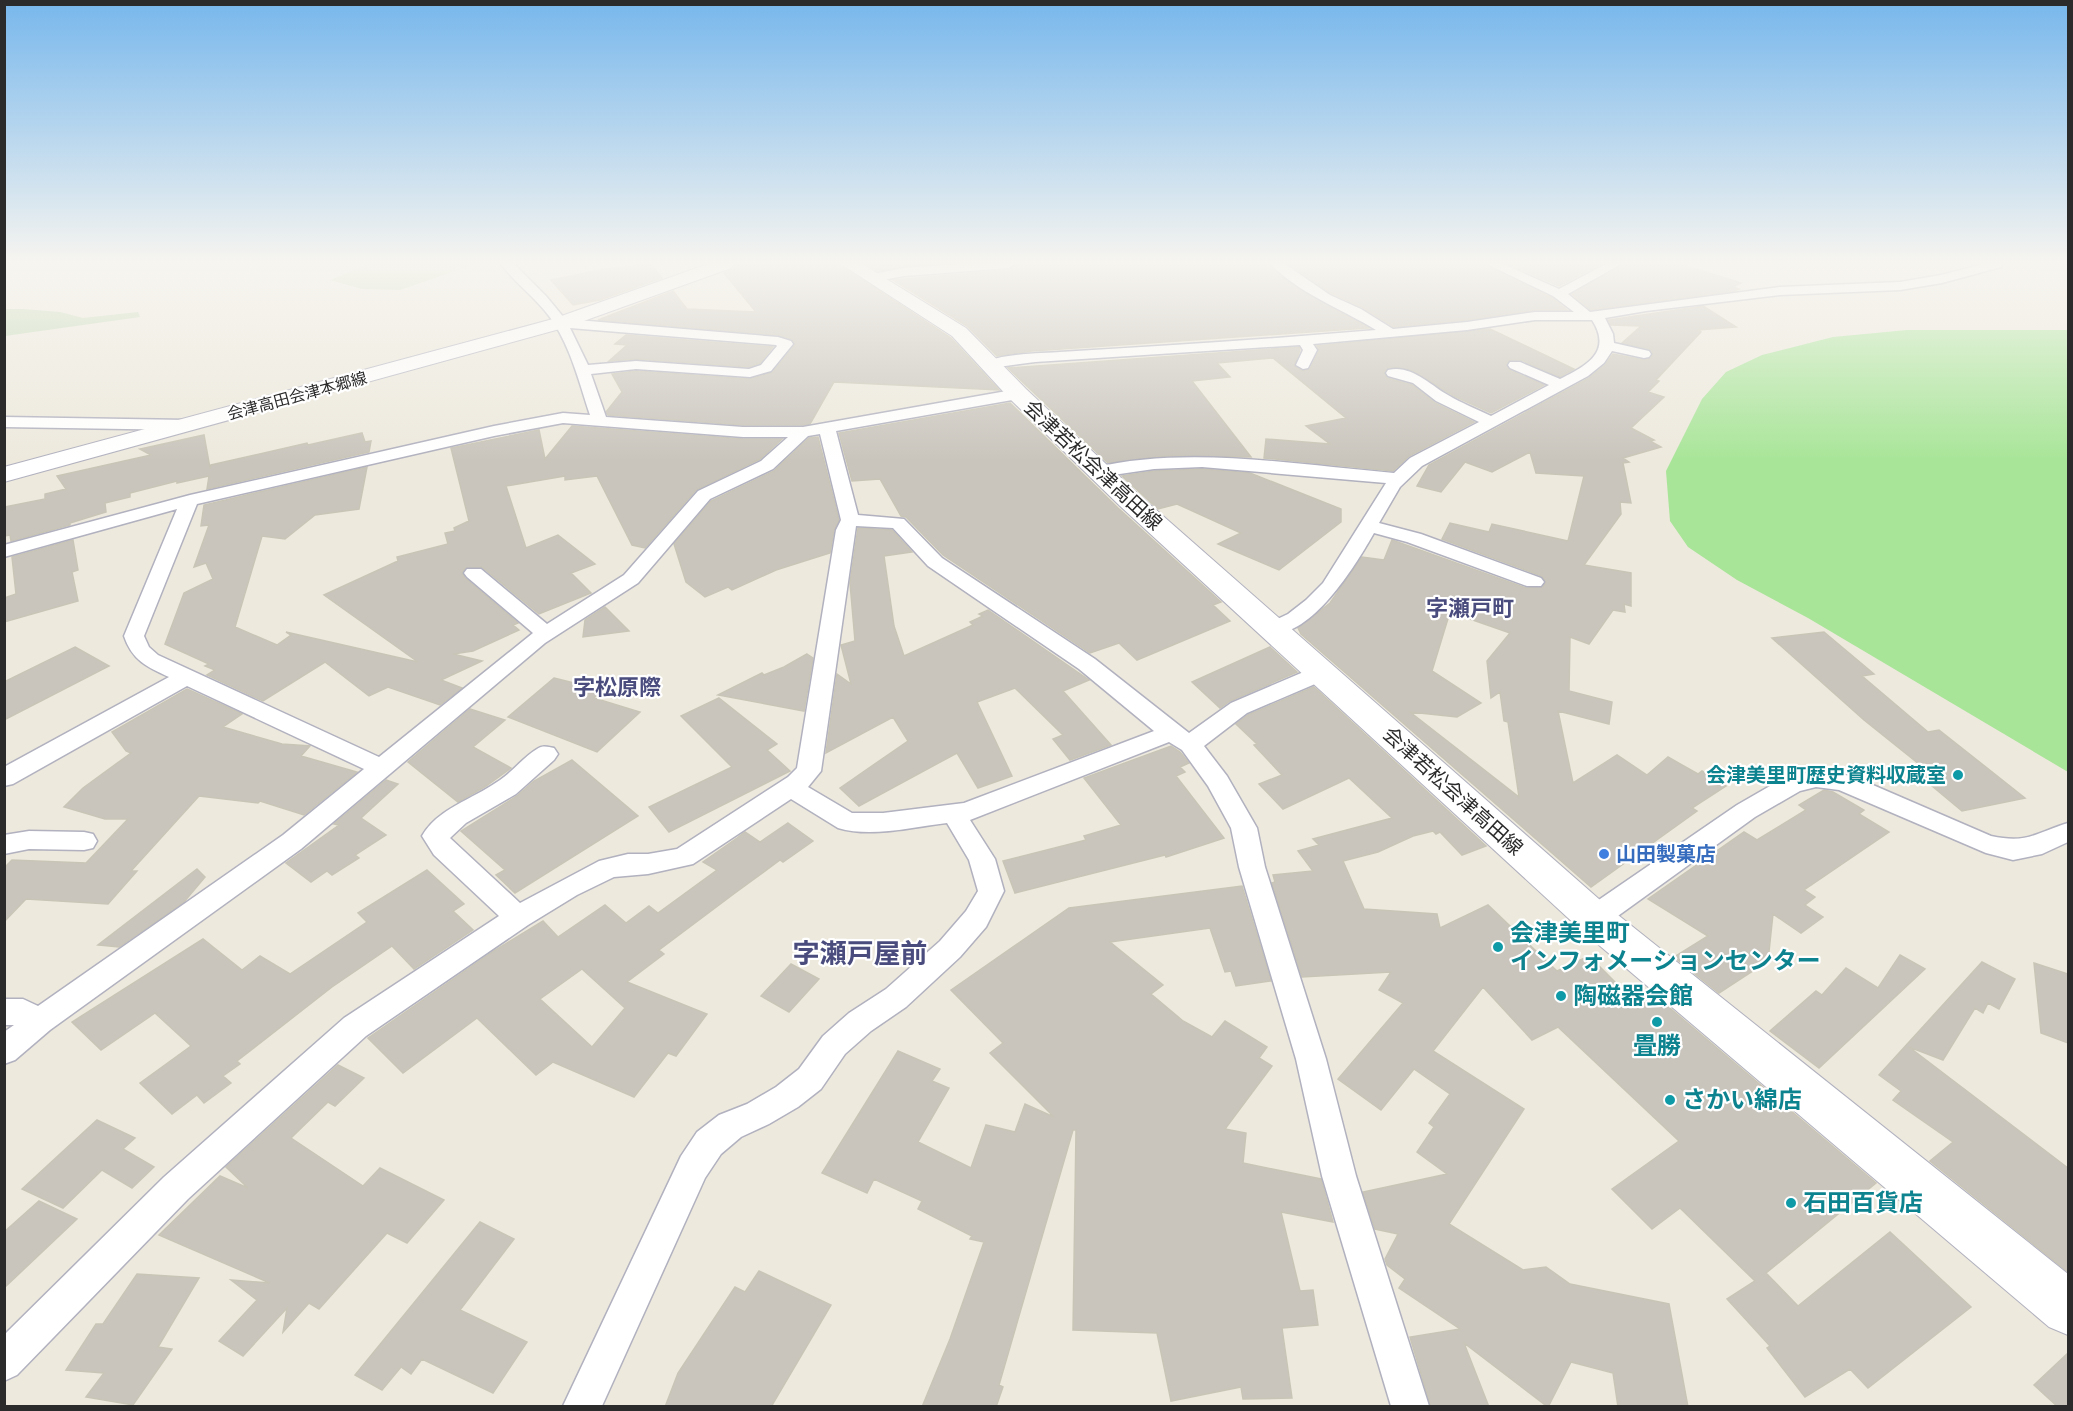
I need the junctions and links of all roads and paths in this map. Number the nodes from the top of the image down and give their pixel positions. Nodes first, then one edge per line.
1 (535, 330) edge
2 (563, 330) edge
3 (643, 330) edge
4 (956, 330) edge
5 (1385, 330) edge
6 (1417, 330) edge
7 (1606, 330) edge
8 (1389, 332) junction
9 (1303, 340) junction
10 (1608, 346) junction
11 (1644, 354) dead end
12 (991, 364) junction
13 (1304, 365) dead end
14 (1515, 365) dead end
15 (583, 370) junction
16 (1393, 373) dead end
17 (1559, 384) junction
18 (1018, 394) junction
19 (600, 421) junction
20 (1491, 421) junction
21 (4, 422) edge
22 (187, 426) junction
23 (827, 429) junction
24 (803, 432) junction
25 (1099, 472) junction
26 (4, 475) edge
27 (1398, 479) junction
28 (190, 500) junction
29 (850, 520) junction
30 (1368, 526) junction
31 (4, 551) edge
32 (474, 573) dead end
33 (1534, 582) dead end
34 (1274, 628) junction
35 (546, 634) junction
36 (1321, 672) junction
37 (186, 677) junction
38 (1180, 739) junction
39 (546, 754) dead end
40 (380, 767) junction
41 (4, 778) edge
42 (790, 788) junction
43 (953, 813) junction
44 (2068, 832) edge
45 (84, 841) dead end
46 (4, 845) edge
47 (518, 917) junction
48 (1594, 918) junction
49 (4, 1012) edge
50 (39, 1021) junction
51 (4, 1051) edge
52 (2068, 1308) edge
53 (4, 1362) edge
54 (582, 1407) edge
55 (1410, 1407) edge

1 - 22 main road, 会津高田会津本郷線
2 - 15 street
3 - 15 street
4 - 12 main road, 会津若松会津高田線
5 - 8 street
6 - 8 street
7 - 10 street
8 - 9 street
9 - 12 street
9 - 13 street
10 - 11 street
10 - 17 street
12 - 18 main road, 会津若松会津高田線
14 - 17 street
15 - 19 street
16 - 20 street
17 - 20 street
18 - 23 street
18 - 25 main road, 会津若松会津高田線
19 - 24 street
19 - 28 street
20 - 27 street
21 - 22 street
22 - 26 main road, 会津高田会津本郷線
23 - 24 street
23 - 29 street
24 - 35 street
25 - 27 street
25 - 34 main road, 会津若松会津高田線
27 - 30 street
28 - 31 street
28 - 37 street
29 - 38 street
29 - 42 street
30 - 33 street
30 - 34 street
32 - 35 street
34 - 36 main road, 会津若松会津高田線
35 - 40 street
36 - 38 street
36 - 48 main road, 会津若松会津高田線
37 - 40 street
37 - 41 street
38 - 43 street
38 - 55 street
39 - 47 street
40 - 50 street
42 - 43 street
42 - 47 street
43 - 54 street
44 - 48 street
45 - 46 street
47 - 53 street
48 - 52 main road, 会津若松会津高田線
49 - 50 street
50 - 51 street

